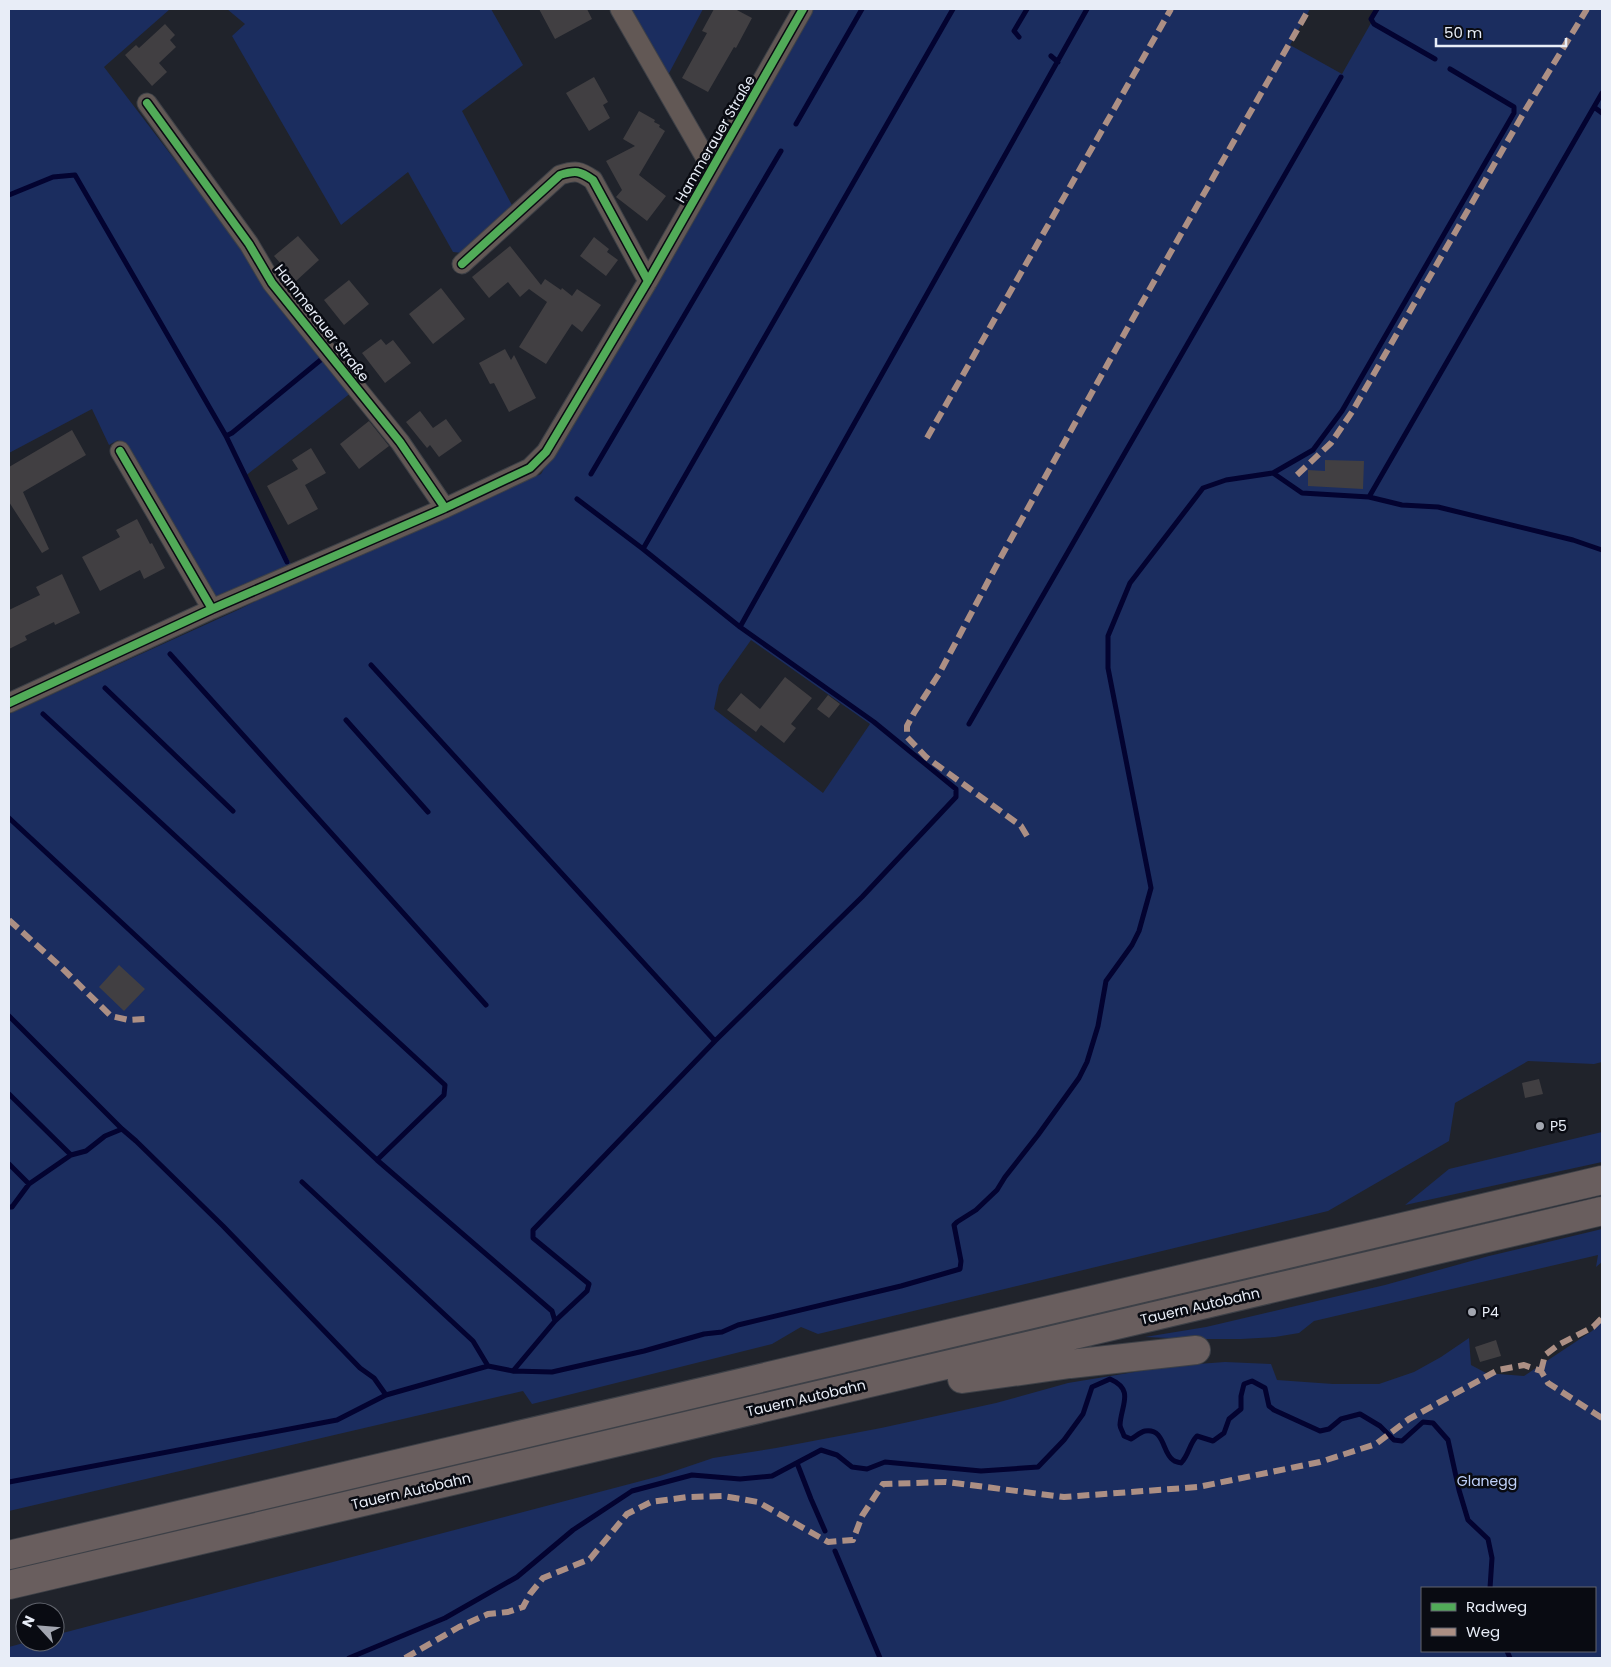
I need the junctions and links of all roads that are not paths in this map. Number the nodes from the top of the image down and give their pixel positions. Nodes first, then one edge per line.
1 (620, 9) edge
2 (803, 9) edge
3 (147, 103) dead end
4 (712, 169) junction
5 (462, 264) dead end
6 (648, 281) junction
7 (120, 451) dead end
8 (445, 508) junction
9 (212, 609) junction
10 (9, 703) edge
11 (1602, 1180) edge
12 (1602, 1211) edge
13 (1307, 1235) dead end
14 (1281, 1256) junction
15 (1196, 1350) dead end
16 (878, 1382) junction
17 (9, 1554) edge
18 (9, 1585) edge

1 - 4 street
2 - 4 street, Hammerauer Straße
3 - 8 street, Hammerauer Straße
4 - 6 street, Hammerauer Straße
5 - 6 street
6 - 8 street, Hammerauer Straße
7 - 9 street
8 - 9 street, Hammerauer Straße
9 - 10 street, Hammerauer Straße
11 - 14 highway
12 - 16 highway, Tauern Autobahn
13 - 14 highway
14 - 17 highway
15 - 16 highway
16 - 18 highway, Tauern Autobahn

